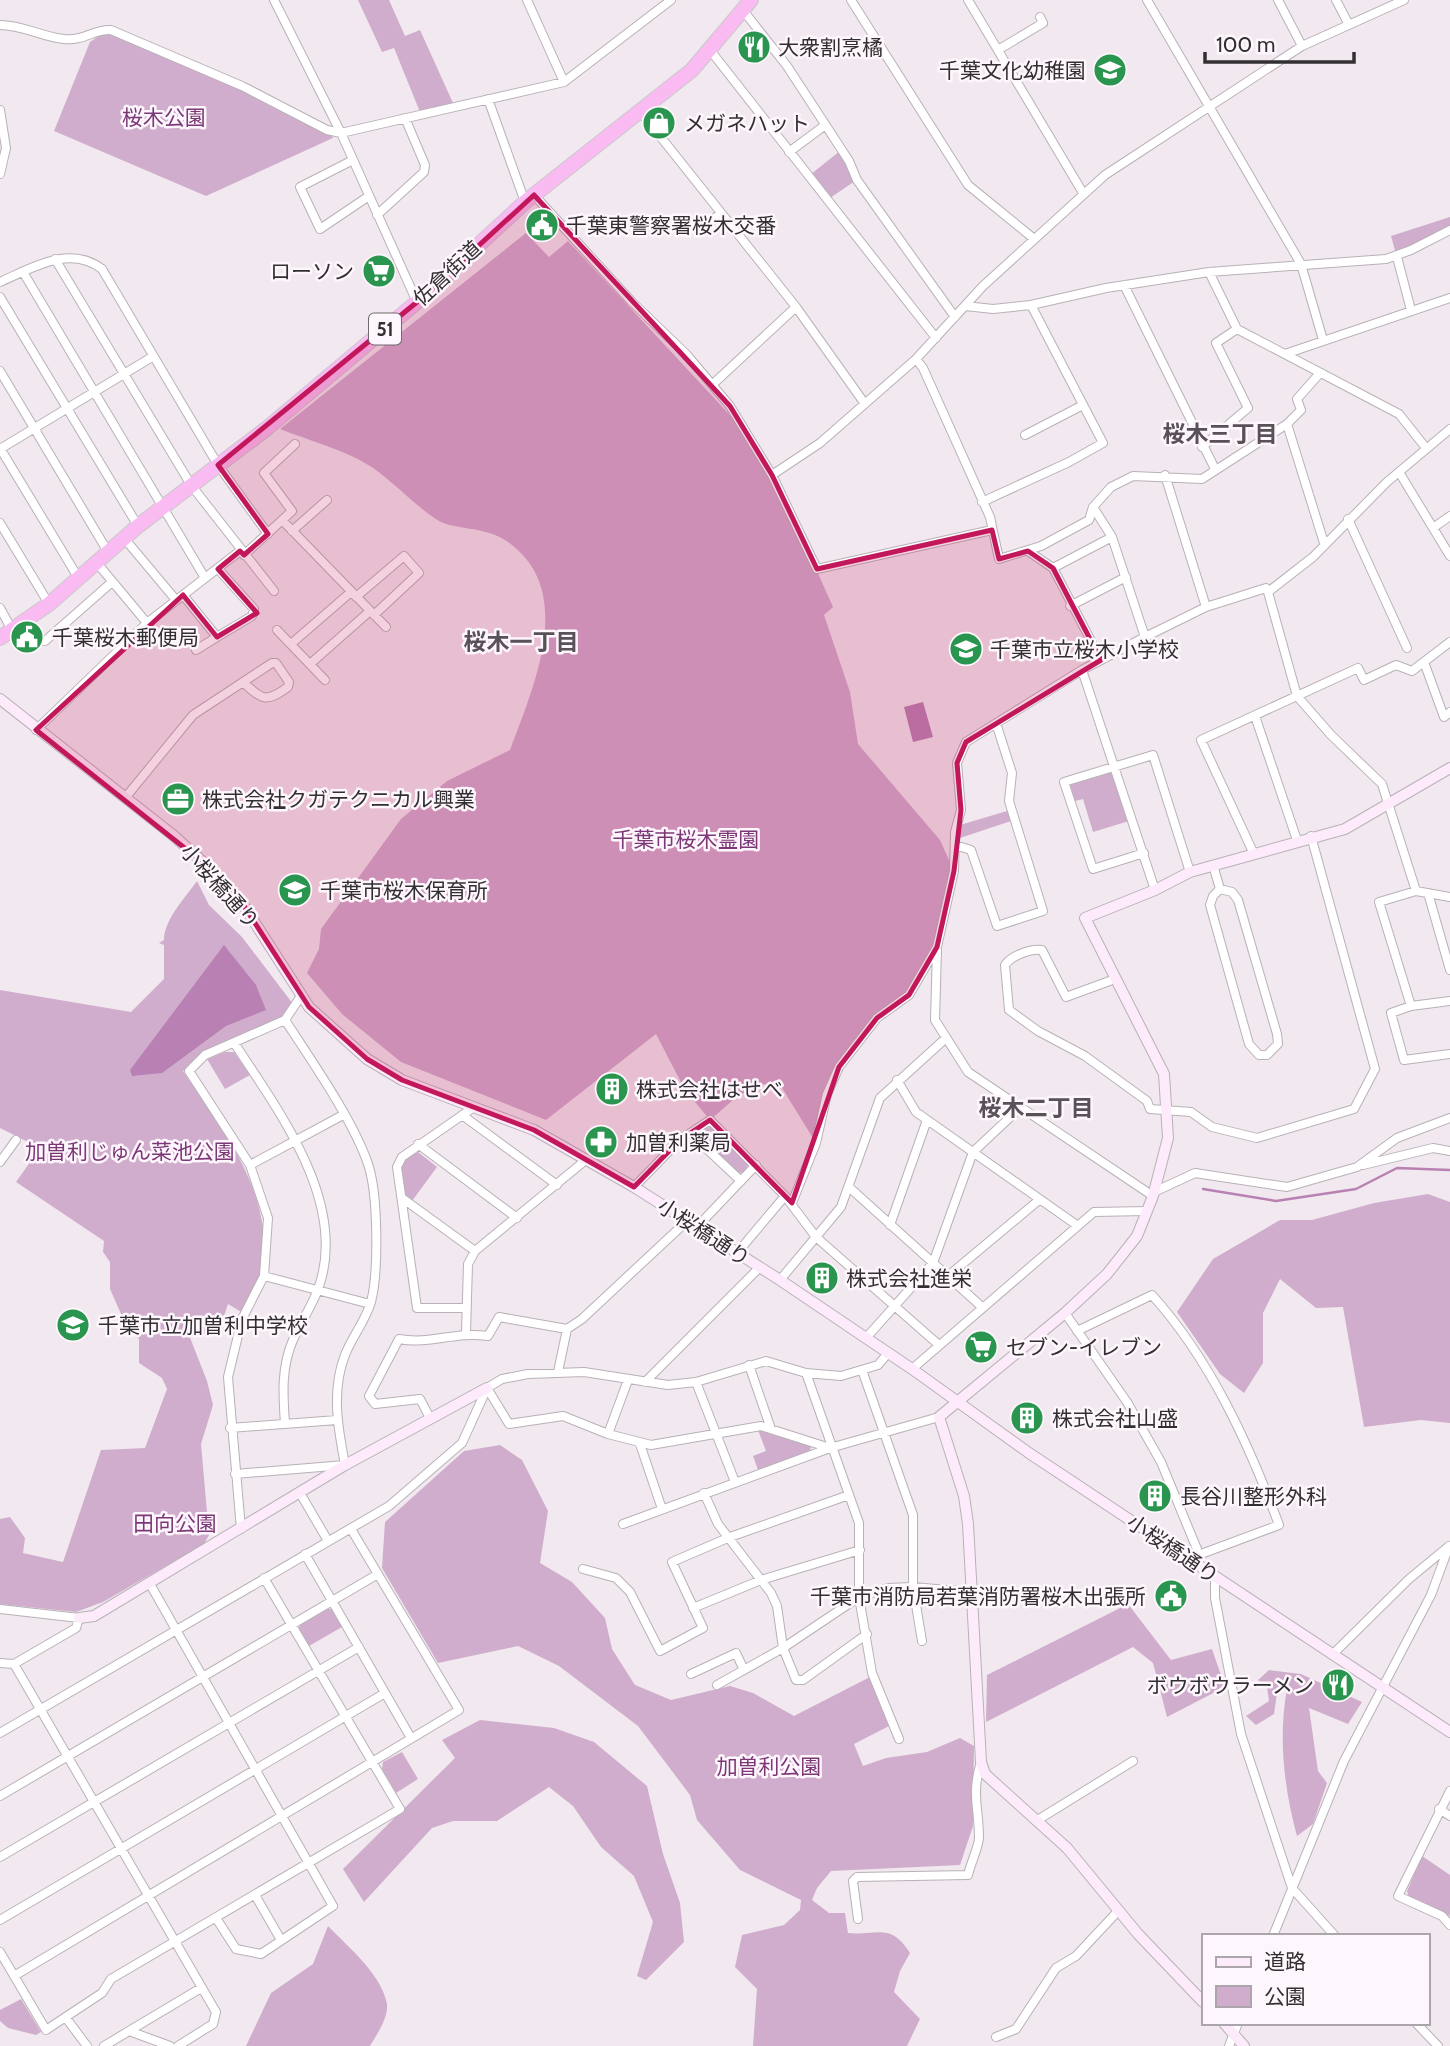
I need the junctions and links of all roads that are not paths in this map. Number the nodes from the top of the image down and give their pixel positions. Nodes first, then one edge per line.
1 (274, 0) edge
2 (527, 0) edge
3 (671, 0) edge
4 (851, 0) edge
5 (1147, 0) edge
6 (1278, 0) edge
7 (1336, 0) edge
8 (1404, 0) edge
9 (969, 1) edge
10 (746, 5) edge
11 (1043, 23) dead end
12 (1348, 23) junction
13 (0, 25) edge
14 (1302, 46) junction
15 (710, 50) junction
16 (998, 50) junction
17 (564, 82) junction
18 (488, 99) junction
19 (1209, 107) junction
20 (0, 110) edge
21 (640, 111) junction
22 (405, 118) junction
23 (824, 126) junction
24 (341, 133) junction
25 (789, 152) junction
26 (353, 160) junction
27 (0, 174) edge
28 (1083, 193) junction
29 (369, 196) junction
30 (530, 198) junction
31 (720, 213) junction
32 (377, 215) junction
33 (705, 229) dead end
34 (1450, 230) edge
35 (1033, 238) junction
36 (1397, 257) junction
37 (55, 259) junction
38 (1301, 264) junction
39 (23, 272) junction
40 (1209, 272) junction
41 (0, 282) edge
42 (1124, 285) junction
43 (0, 297) edge
44 (1450, 298) edge
45 (417, 302) junction
46 (1031, 305) junction
47 (965, 306) junction
48 (796, 307) junction
49 (1411, 310) junction
50 (955, 317) junction
51 (1237, 329) junction
52 (936, 338) junction
53 (1323, 340) junction
54 (1285, 354) junction
55 (152, 357) junction
56 (916, 359) junction
57 (0, 371) edge
58 (1320, 373) junction
59 (124, 374) junction
60 (713, 384) junction
61 (94, 392) junction
62 (864, 404) junction
63 (1083, 405) junction
64 (66, 409) junction
65 (1287, 424) junction
66 (33, 429) junction
67 (1450, 429) edge
68 (1025, 435) dead end
69 (295, 444) dead end
70 (1202, 447) junction
71 (0, 448) edge
72 (1426, 448) junction
73 (218, 465) junction
74 (1215, 469) junction
75 (1399, 472) junction
76 (772, 475) junction
77 (1165, 475) junction
78 (191, 485) junction
79 (327, 500) dead end
80 (982, 502) junction
81 (163, 507) junction
82 (1093, 507) junction
83 (1450, 516) edge
84 (1348, 519) junction
85 (282, 520) junction
86 (0, 523) edge
87 (138, 526) junction
88 (1433, 528) junction
89 (992, 530) junction
90 (292, 531) junction
91 (268, 534) junction
92 (1112, 537) junction
93 (124, 538) junction
94 (1324, 543) junction
95 (1028, 551) junction
96 (108, 552) junction
97 (242, 553) junction
98 (1450, 556) edge
99 (96, 563) junction
100 (1053, 568) junction
101 (218, 569) junction
102 (1126, 577) junction
103 (205, 578) junction
104 (79, 579) junction
105 (113, 582) junction
106 (274, 591) dead end
107 (1268, 592) junction
108 (354, 595) junction
109 (179, 598) junction
110 (50, 604) junction
111 (1070, 606) junction
112 (1206, 607) junction
113 (0, 608) edge
114 (372, 613) junction
115 (147, 623) junction
116 (386, 627) dead end
117 (276, 631) dead end
118 (6, 634) edge
119 (217, 637) junction
120 (1144, 637) junction
121 (45, 641) dead end
122 (1450, 642) edge
123 (291, 644) junction
124 (1407, 648) dead end
125 (196, 650) dead end
126 (1101, 660) junction
127 (1424, 662) junction
128 (310, 664) junction
129 (1082, 670) junction
130 (325, 680) dead end
131 (243, 682) junction
132 (1297, 696) junction
133 (0, 699) edge
134 (1450, 712) edge
135 (1255, 716) junction
136 (996, 723) junction
137 (36, 730) junction
138 (1115, 766) junction
139 (1450, 768) edge
140 (125, 798) junction
141 (1391, 805) junction
142 (1311, 836) junction
143 (1297, 840) junction
144 (955, 845) junction
145 (1254, 852) junction
146 (1144, 853) junction
147 (1213, 865) junction
148 (1190, 872) junction
149 (1220, 889) junction
150 (1155, 890) junction
151 (1416, 891) junction
152 (1427, 893) junction
153 (1450, 897) edge
154 (937, 947) junction
155 (1450, 970) edge
156 (1115, 979) junction
157 (301, 996) junction
158 (1450, 1001) edge
159 (1411, 1006) junction
160 (285, 1020) junction
161 (946, 1038) junction
162 (236, 1044) junction
163 (1450, 1054) edge
164 (897, 1080) junction
165 (474, 1107) junction
166 (1020, 1108) junction
167 (1167, 1109) junction
168 (343, 1115) junction
169 (463, 1115) junction
170 (1450, 1118) edge
171 (927, 1120) junction
172 (690, 1133) junction
173 (16, 1140) dead end
174 (297, 1140) junction
175 (418, 1144) junction
176 (1450, 1151) edge
177 (973, 1152) junction
178 (587, 1159) junction
179 (0, 1162) edge
180 (250, 1165) junction
181 (756, 1165) junction
182 (1357, 1167) junction
183 (741, 1181) junction
184 (557, 1185) junction
185 (634, 1187) junction
186 (850, 1188) junction
187 (1153, 1194) junction
188 (402, 1198) junction
189 (789, 1200) junction
190 (1039, 1200) junction
191 (1147, 1211) junction
192 (517, 1218) junction
193 (692, 1224) junction
194 (890, 1226) junction
195 (1078, 1226) junction
196 (816, 1237) junction
197 (475, 1251) junction
198 (737, 1254) junction
199 (933, 1263) junction
200 (759, 1268) junction
201 (264, 1276) junction
202 (948, 1276) junction
203 (780, 1280) junction
204 (317, 1291) junction
205 (370, 1304) junction
206 (895, 1306) junction
207 (982, 1307) junction
208 (466, 1308) junction
209 (1065, 1313) junction
210 (567, 1329) junction
211 (1077, 1331) junction
212 (466, 1333) junction
213 (866, 1339) junction
214 (939, 1345) junction
215 (888, 1353) junction
216 (749, 1365) junction
217 (912, 1369) junction
218 (862, 1370) junction
219 (558, 1372) junction
220 (806, 1373) junction
221 (628, 1380) junction
222 (645, 1382) junction
223 (696, 1382) junction
224 (487, 1388) junction
225 (958, 1402) junction
226 (939, 1417) junction
227 (430, 1418) junction
228 (337, 1420) junction
229 (285, 1424) junction
230 (230, 1428) junction
231 (771, 1429) junction
232 (883, 1432) junction
233 (608, 1434) junction
234 (717, 1434) junction
235 (640, 1444) junction
236 (830, 1448) junction
237 (345, 1465) junction
238 (235, 1474) junction
239 (735, 1482) junction
240 (300, 1493) junction
241 (704, 1493) junction
242 (849, 1496) junction
243 (662, 1509) junction
244 (623, 1524) dead end
245 (241, 1529) junction
246 (351, 1529) junction
247 (730, 1537) junction
248 (328, 1541) junction
249 (1449, 1545) edge
250 (860, 1550) junction
251 (305, 1554) junction
252 (1192, 1559) junction
253 (583, 1569) dead end
254 (378, 1574) junction
255 (264, 1577) junction
256 (1215, 1577) junction
257 (761, 1580) junction
258 (149, 1584) junction
259 (913, 1587) junction
260 (970, 1592) junction
261 (859, 1597) junction
262 (332, 1601) junction
263 (693, 1608) junction
264 (0, 1609) edge
265 (79, 1618) junction
266 (292, 1625) junction
267 (175, 1630) junction
268 (867, 1634) junction
269 (922, 1641) dead end
270 (359, 1647) junction
271 (783, 1648) junction
272 (1333, 1654) junction
273 (0, 1662) edge
274 (14, 1664) junction
275 (744, 1670) junction
276 (319, 1672) junction
277 (691, 1674) dead end
278 (202, 1677) junction
279 (717, 1685) dead end
280 (1383, 1687) junction
281 (385, 1693) junction
282 (38, 1710) junction
283 (345, 1716) junction
284 (229, 1724) junction
285 (1, 1731) edge
286 (1450, 1732) edge
287 (411, 1738) junction
288 (899, 1739) dead end
289 (66, 1758) junction
290 (1133, 1761) dead end
291 (372, 1762) junction
292 (981, 1762) junction
293 (256, 1769) junction
294 (1450, 1791) edge
295 (0, 1796) edge
296 (92, 1803) junction
297 (1440, 1809) junction
298 (283, 1815) junction
299 (1450, 1816) edge
300 (1036, 1821) junction
301 (120, 1850) junction
302 (0, 1857) edge
303 (310, 1862) junction
304 (1292, 1888) junction
305 (255, 1895) junction
306 (147, 1897) junction
307 (1119, 1910) junction
308 (216, 1918) junction
309 (858, 1919) dead end
310 (0, 1920) edge
311 (1450, 1925) edge
312 (1274, 1934) edge
313 (1333, 1934) edge
314 (281, 1940) junction
315 (174, 1943) junction
316 (0, 1952) edge
317 (14, 1976) junction
318 (201, 1988) junction
319 (1202, 2002) edge
320 (66, 2018) junction
321 (1418, 2025) edge
322 (1236, 2028) edge
323 (129, 2031) junction
324 (996, 2037) dead end
325 (87, 2046) edge
326 (104, 2046) edge
327 (170, 2046) edge
328 (178, 2046) edge
329 (1229, 2046) edge
330 (1244, 2046) edge
331 (1438, 2046) edge

1 - 24 street
2 - 17 street
3 - 17 street
4 - 35 street
5 - 19 street
6 - 14 street
7 - 12 street
8 - 12 street
9 - 16 street
10 - 15 highway, 佐倉街道 / 51
10 - 23 street
11 - 16 street
12 - 14 street
13 - 24 street
14 - 19 street
15 - 21 highway, 佐倉街道 / 51
15 - 25 street
16 - 28 street
17 - 18 street
18 - 22 street
18 - 30 street
19 - 28 street
19 - 38 street
20 - 27 street
21 - 30 highway, 佐倉街道 / 51
21 - 31 street
22 - 24 street
22 - 32 street
23 - 25 street
23 - 50 street
24 - 26 street
25 - 52 street
26 - 29 street
26 - 29 street
28 - 35 street
29 - 32 street
30 - 45 highway, 佐倉街道 / 51
30 - 60 street
31 - 33 street
31 - 48 street
32 - 45 street
34 - 36 street
35 - 47 street
36 - 38 street
36 - 49 street
37 - 39 street
37 - 55 street
37 - 59 street
38 - 40 street
38 - 53 street
39 - 41 street
39 - 61 street
40 - 42 street
40 - 51 street
42 - 46 street
42 - 70 street
43 - 64 street
44 - 49 street
45 - 73 highway, 佐倉街道 / 51
46 - 47 street
46 - 63 street
47 - 50 street
48 - 60 street
48 - 62 street
49 - 53 street
50 - 52 street
51 - 54 street
51 - 70 street
52 - 56 street
53 - 54 street
54 - 58 street
55 - 59 street
55 - 73 street
56 - 62 street
56 - 80 street
57 - 66 street
58 - 65 street
58 - 72 street
59 - 61 street
59 - 78 street
60 - 76 street
61 - 64 street
61 - 81 street
62 - 76 street
63 - 68 street
63 - 80 street
64 - 66 street
64 - 87 street
65 - 74 street
65 - 94 street
66 - 71 street
66 - 96 street
67 - 72 street
69 - 85 street
70 - 74 street
71 - 104 street
72 - 75 street
73 - 78 highway, 佐倉街道 / 51
73 - 91 street
74 - 77 street
75 - 84 street
75 - 88 street
76 - 89 street
77 - 82 street
77 - 112 street
78 - 81 highway, 佐倉街道 / 51
78 - 97 street
79 - 90 street
80 - 89 street
81 - 87 highway, 佐倉街道 / 51
81 - 103 street
82 - 92 street
82 - 95 street
83 - 88 street
84 - 94 street
84 - 124 street
85 - 90 street
85 - 91 street
86 - 110 street
87 - 93 highway, 佐倉街道 / 51
88 - 98 street
89 - 95 street
90 - 108 street
91 - 97 street
92 - 100 street
92 - 102 street
93 - 96 highway, 佐倉街道 / 51
93 - 109 street
94 - 107 street
95 - 100 street
96 - 99 highway, 佐倉街道 / 51
97 - 101 street
97 - 106 street
99 - 104 highway, 佐倉街道 / 51
99 - 105 street
100 - 111 street
101 - 103 street
101 - 119 street
102 - 111 street
102 - 120 street
103 - 109 street
104 - 110 highway, 佐倉街道 / 51
105 - 115 street
105 - 121 street
107 - 112 street
107 - 132 street
108 - 114 street
108 - 114 street
108 - 123 street
109 - 115 street
109 - 119 street
110 - 118 highway, 佐倉街道 / 51
111 - 126 street
112 - 120 street
113 - 118 street
114 - 116 street
114 - 128 street
115 - 137 street
117 - 123 street
119 - 125 street
120 - 126 street
122 - 127 street
123 - 128 street
126 - 129 street
127 - 132 street
127 - 134 street
128 - 130 street
129 - 136 street
129 - 138 street
131 - 131 street
131 - 140 street
132 - 135 street
132 - 141 street
133 - 137 street, 小桜橋通り
135 - 143 street
135 - 145 street
136 - 144 street
136 - 144 street
137 - 140 street, 小桜橋通り
138 - 146 street
138 - 146 street
138 - 148 street
139 - 141 street
140 - 157 street, 小桜橋通り
141 - 142 street
141 - 151 street
142 - 143 street
142 - 167 street
143 - 145 street
144 - 154 street
145 - 147 street
146 - 150 street
147 - 148 street
147 - 149 street
148 - 150 street
149 - 149 street
150 - 156 street
151 - 152 street
151 - 159 street
152 - 153 street
152 - 155 street
154 - 161 street
154 - 189 street
156 - 167 street
156 - 167 street
157 - 160 street
157 - 165 street, 小桜橋通り
158 - 159 street
159 - 163 street
160 - 162 street
160 - 168 street
161 - 164 street
161 - 166 street
162 - 174 street
162 - 180 street
164 - 171 street
164 - 186 street
165 - 169 street
165 - 178 street, 小桜橋通り
166 - 177 street
166 - 187 street
167 - 187 street
168 - 174 street
168 - 205 street
169 - 175 street
169 - 184 street
170 - 182 street
171 - 177 street
171 - 194 street
172 - 181 street
172 - 183 street
172 - 185 street
173 - 179 street
174 - 180 street
174 - 204 street
175 - 188 street
175 - 192 street
176 - 182 street
177 - 190 street
177 - 199 street
178 - 184 street
178 - 185 street, 小桜橋通り
180 - 201 street
181 - 183 street
181 - 189 street
182 - 187 street
183 - 193 street
184 - 192 street
185 - 193 street, 小桜橋通り
186 - 194 street
186 - 196 street
187 - 191 street
188 - 197 street
188 - 208 street
189 - 196 street
189 - 198 street
190 - 195 street
190 - 202 street
191 - 195 street
191 - 209 street
192 - 197 street
193 - 198 street, 小桜橋通り
193 - 210 street
194 - 199 street
195 - 207 street
196 - 203 street
196 - 206 street
197 - 208 street
198 - 200 street, 小桜橋通り
199 - 202 street
199 - 206 street
200 - 203 street, 小桜橋通り
200 - 222 street
201 - 204 street
201 - 230 street
202 - 207 street
203 - 213 street, 小桜橋通り
204 - 205 street
204 - 229 street
205 - 228 street
206 - 213 street
206 - 214 street
207 - 214 street
208 - 212 street
209 - 211 street
209 - 225 street
210 - 212 street
210 - 219 street
211 - 252 street
211 - 252 street
212 - 227 street
213 - 215 street, 小桜橋通り
214 - 217 street
215 - 217 street, 小桜橋通り
215 - 218 street
216 - 220 street
216 - 223 street
216 - 231 street
217 - 225 street, 小桜橋通り
218 - 220 street
218 - 232 street
219 - 221 street
219 - 224 street
220 - 236 street
221 - 222 street
221 - 233 street
222 - 223 street
223 - 234 street
224 - 227 street
224 - 233 street
224 - 246 street
225 - 226 street
225 - 252 street, 小桜橋通り
226 - 232 street
226 - 260 street
227 - 237 street
228 - 229 street
228 - 237 street
229 - 230 street
230 - 238 street
231 - 234 street
231 - 236 street
232 - 236 street
232 - 259 street
233 - 235 street
234 - 235 street
234 - 239 street
235 - 243 street
236 - 239 street
236 - 242 street
237 - 238 street
237 - 240 street
238 - 245 street
239 - 241 street
240 - 245 street
240 - 248 street
241 - 243 street
241 - 247 street
242 - 247 street
242 - 250 street
243 - 244 street
245 - 258 street
246 - 248 street
246 - 254 street
247 - 257 street
247 - 263 street
248 - 251 street
249 - 272 street
249 - 280 street
250 - 257 street
250 - 261 street
251 - 255 street
251 - 262 street
252 - 256 street, 小桜橋通り
253 - 263 street
254 - 262 street
254 - 287 street
255 - 266 street
255 - 267 street
256 - 272 street, 小桜橋通り
256 - 304 street
257 - 263 street
257 - 271 street
258 - 265 street
258 - 267 street
259 - 260 street
259 - 261 street
259 - 269 street
260 - 292 street
261 - 268 street
261 - 271 street
262 - 266 street
262 - 270 street
264 - 265 street
265 - 274 street
266 - 276 street
266 - 278 street
267 - 278 street
267 - 282 street
268 - 271 street
268 - 288 street
270 - 276 street
270 - 281 street
271 - 275 street
272 - 280 street, 小桜橋通り
273 - 274 street
274 - 282 street
275 - 277 street
275 - 279 street
276 - 283 street
276 - 284 street
278 - 284 street
278 - 289 street
280 - 286 street, 小桜橋通り
280 - 304 street
281 - 283 street
281 - 287 street
282 - 285 street
282 - 289 street
283 - 291 street
283 - 293 street
284 - 293 street
284 - 296 street
287 - 291 street
289 - 295 street
289 - 296 street
290 - 300 street
291 - 298 street
291 - 303 street
292 - 300 street
292 - 309 street
293 - 298 street
293 - 301 street
294 - 297 street
296 - 301 street
296 - 302 street
297 - 299 street
297 - 311 street
298 - 303 street
298 - 306 street
300 - 307 street
301 - 306 street
301 - 310 street
303 - 305 street
303 - 314 street
304 - 312 street
304 - 313 street
305 - 308 street
305 - 314 street
306 - 315 street
306 - 317 street
307 - 319 street
307 - 324 street
308 - 314 street
308 - 315 street
315 - 318 street
315 - 320 street
316 - 317 street
317 - 320 street
318 - 323 street
318 - 328 street
320 - 325 street
321 - 331 street
322 - 329 street
322 - 330 street
323 - 326 street
323 - 327 street

